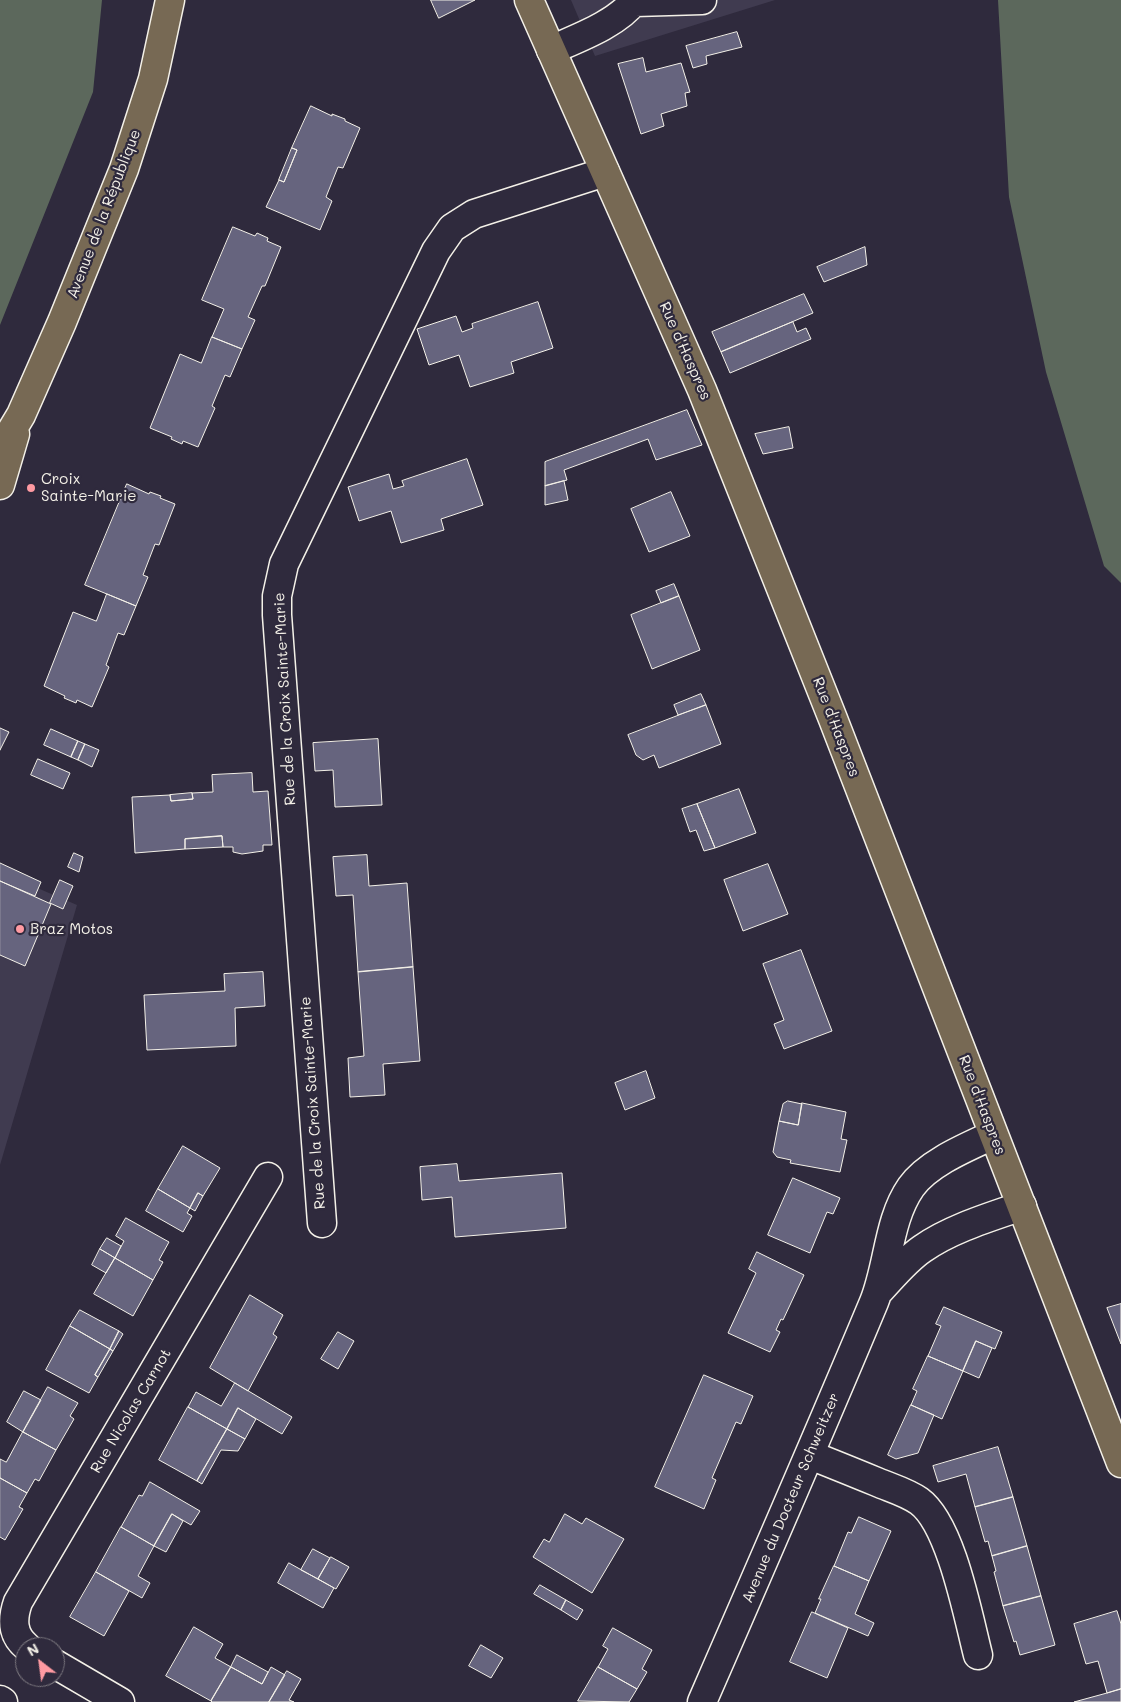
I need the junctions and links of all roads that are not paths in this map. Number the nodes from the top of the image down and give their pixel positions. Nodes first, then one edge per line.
1 (529, 0) edge
2 (702, 0) edge
3 (635, 1) edge
4 (170, 2) edge
5 (551, 50) junction
6 (605, 172) junction
7 (21, 416) junction
8 (0, 450) edge
9 (0, 485) edge
10 (994, 1135) junction
11 (268, 1177) dead end
12 (1022, 1206) junction
13 (322, 1223) dead end
14 (878, 1293) junction
15 (810, 1455) junction
16 (1121, 1463) edge
17 (19, 1637) edge
18 (978, 1655) dead end
19 (65, 1673) edge
20 (88, 1694) edge
21 (120, 1702) edge
22 (702, 1702) edge

1 - 5 main road, Rue d'Haspres
2 - 3 street
3 - 5 street
4 - 7 main road, Avenue de la République
5 - 6 main road, Rue d'Haspres
6 - 10 main road, Rue d'Haspres
6 - 13 street, Rue de la Croix Sainte-Marie
7 - 8 main road, Avenue de la République
7 - 9 main road, Avenue de la République
10 - 12 main road, Rue d'Haspres
10 - 14 street, Avenue du Docteur Schweitzer
11 - 17 street, Rue Nicolas Carnot
12 - 14 street, Avenue du Docteur Schweitzer
12 - 16 main road, Rue d'Haspres
14 - 15 street, Avenue du Docteur Schweitzer
15 - 18 street
15 - 22 street, Avenue du Docteur Schweitzer
19 - 20 street
20 - 21 street

